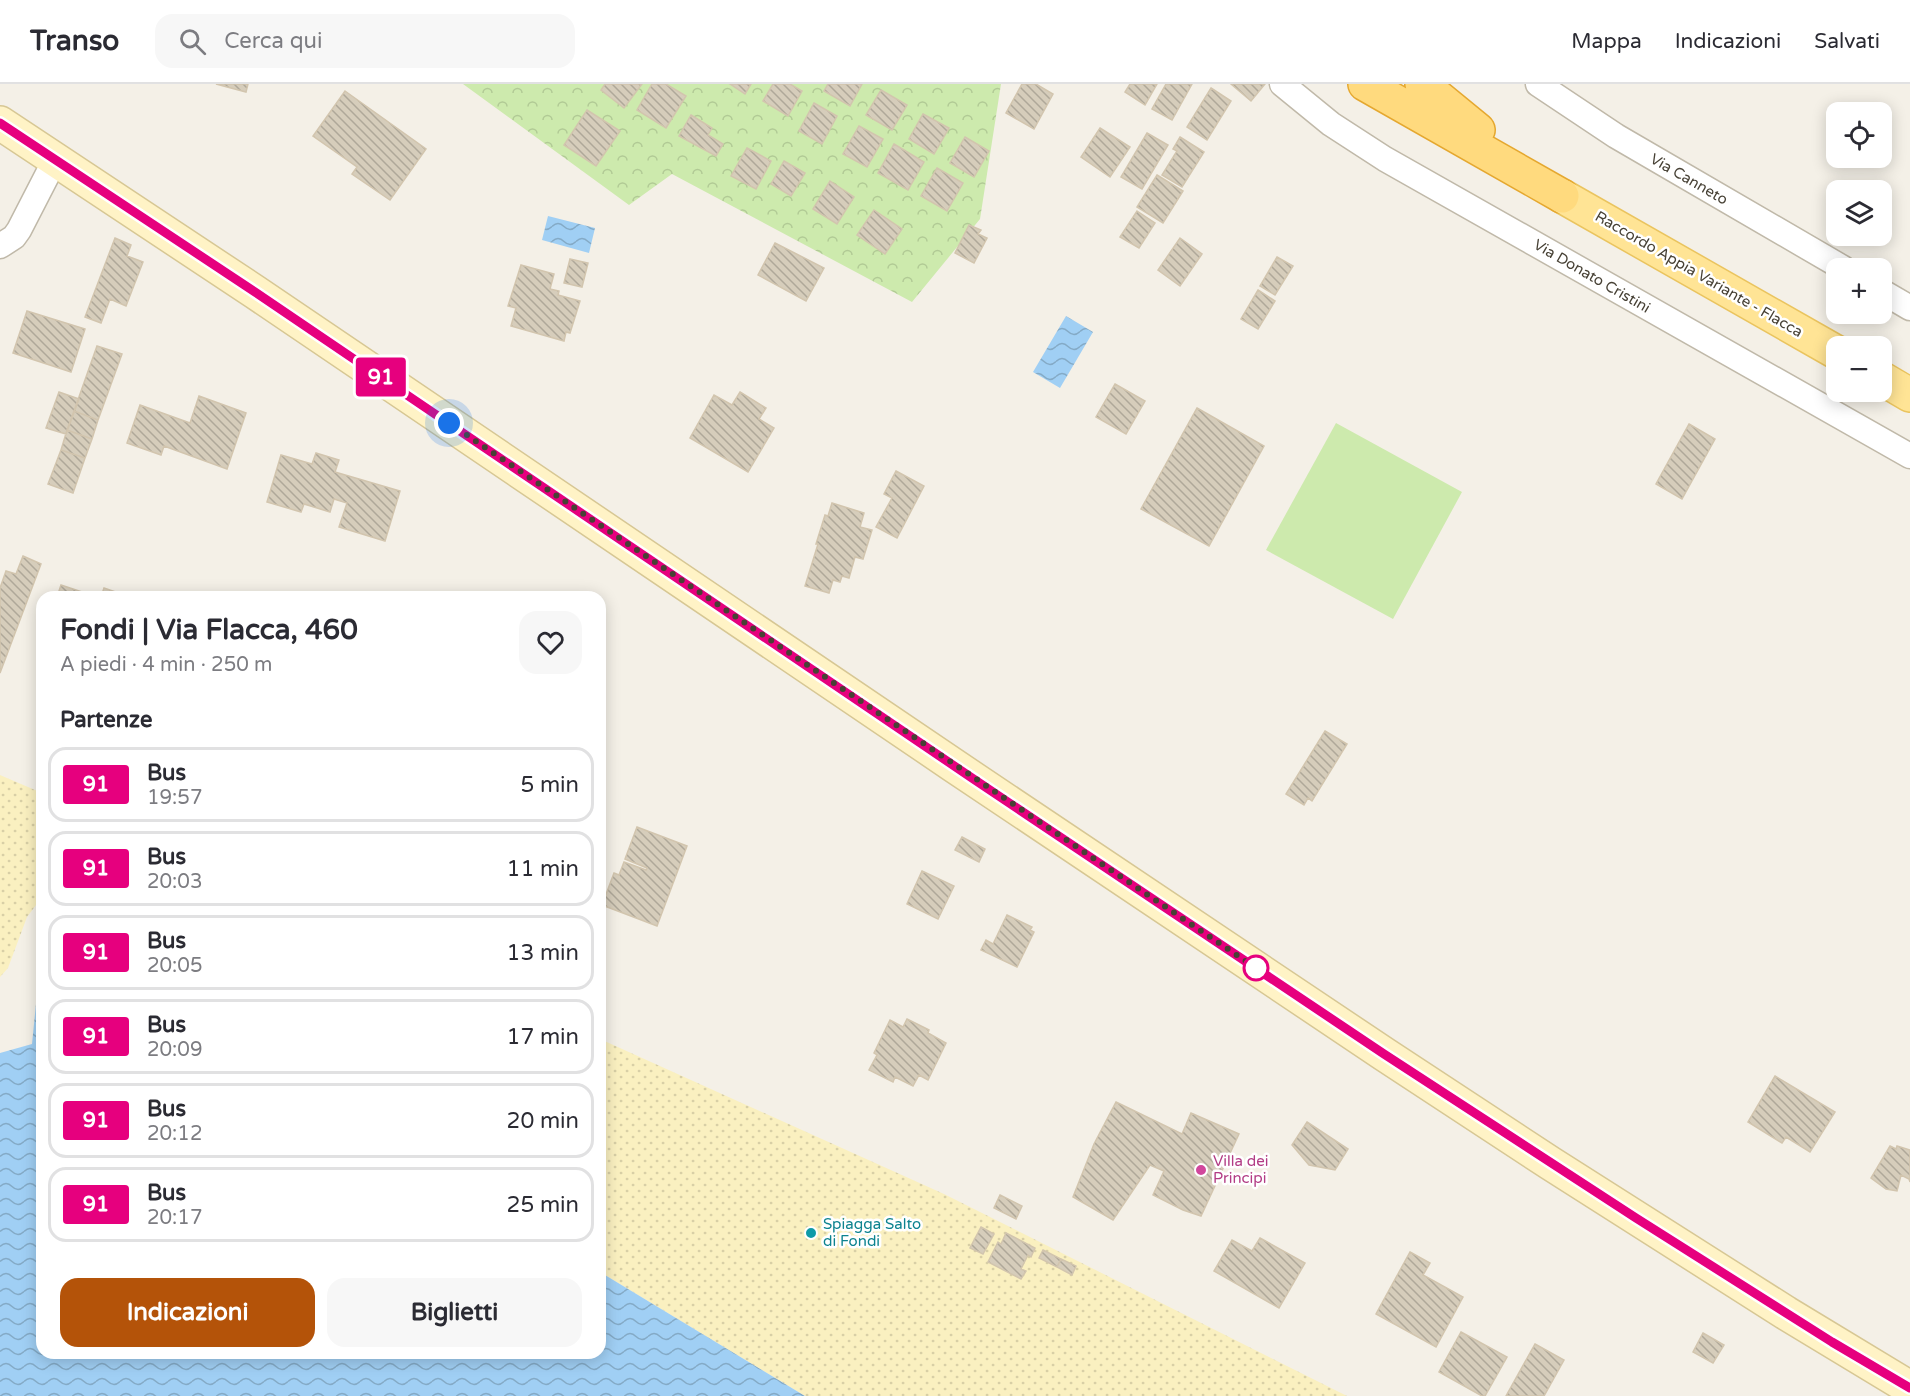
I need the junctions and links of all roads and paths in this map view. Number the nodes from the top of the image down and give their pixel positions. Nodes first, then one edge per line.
1 (1282, 84) edge
2 (1365, 84) edge
3 (1422, 84) edge
4 (1538, 84) edge
5 (0, 123) edge
6 (55, 160) junction
7 (1562, 196) junction
8 (0, 246) edge
9 (1826, 258) edge
10 (1892, 297) edge
11 (1910, 308) edge
12 (1826, 346) edge
13 (1892, 384) edge
14 (1910, 394) edge
15 (1910, 456) edge
16 (1910, 1388) edge

1 - 15 street, Via Donato Cristini
2 - 7 highway
3 - 7 highway
4 - 9 street, Via Canneto
5 - 6 main road
6 - 8 street
6 - 16 main road
7 - 12 main road, Raccordo Appia Variante - Flacca
10 - 11 street
13 - 14 main road

